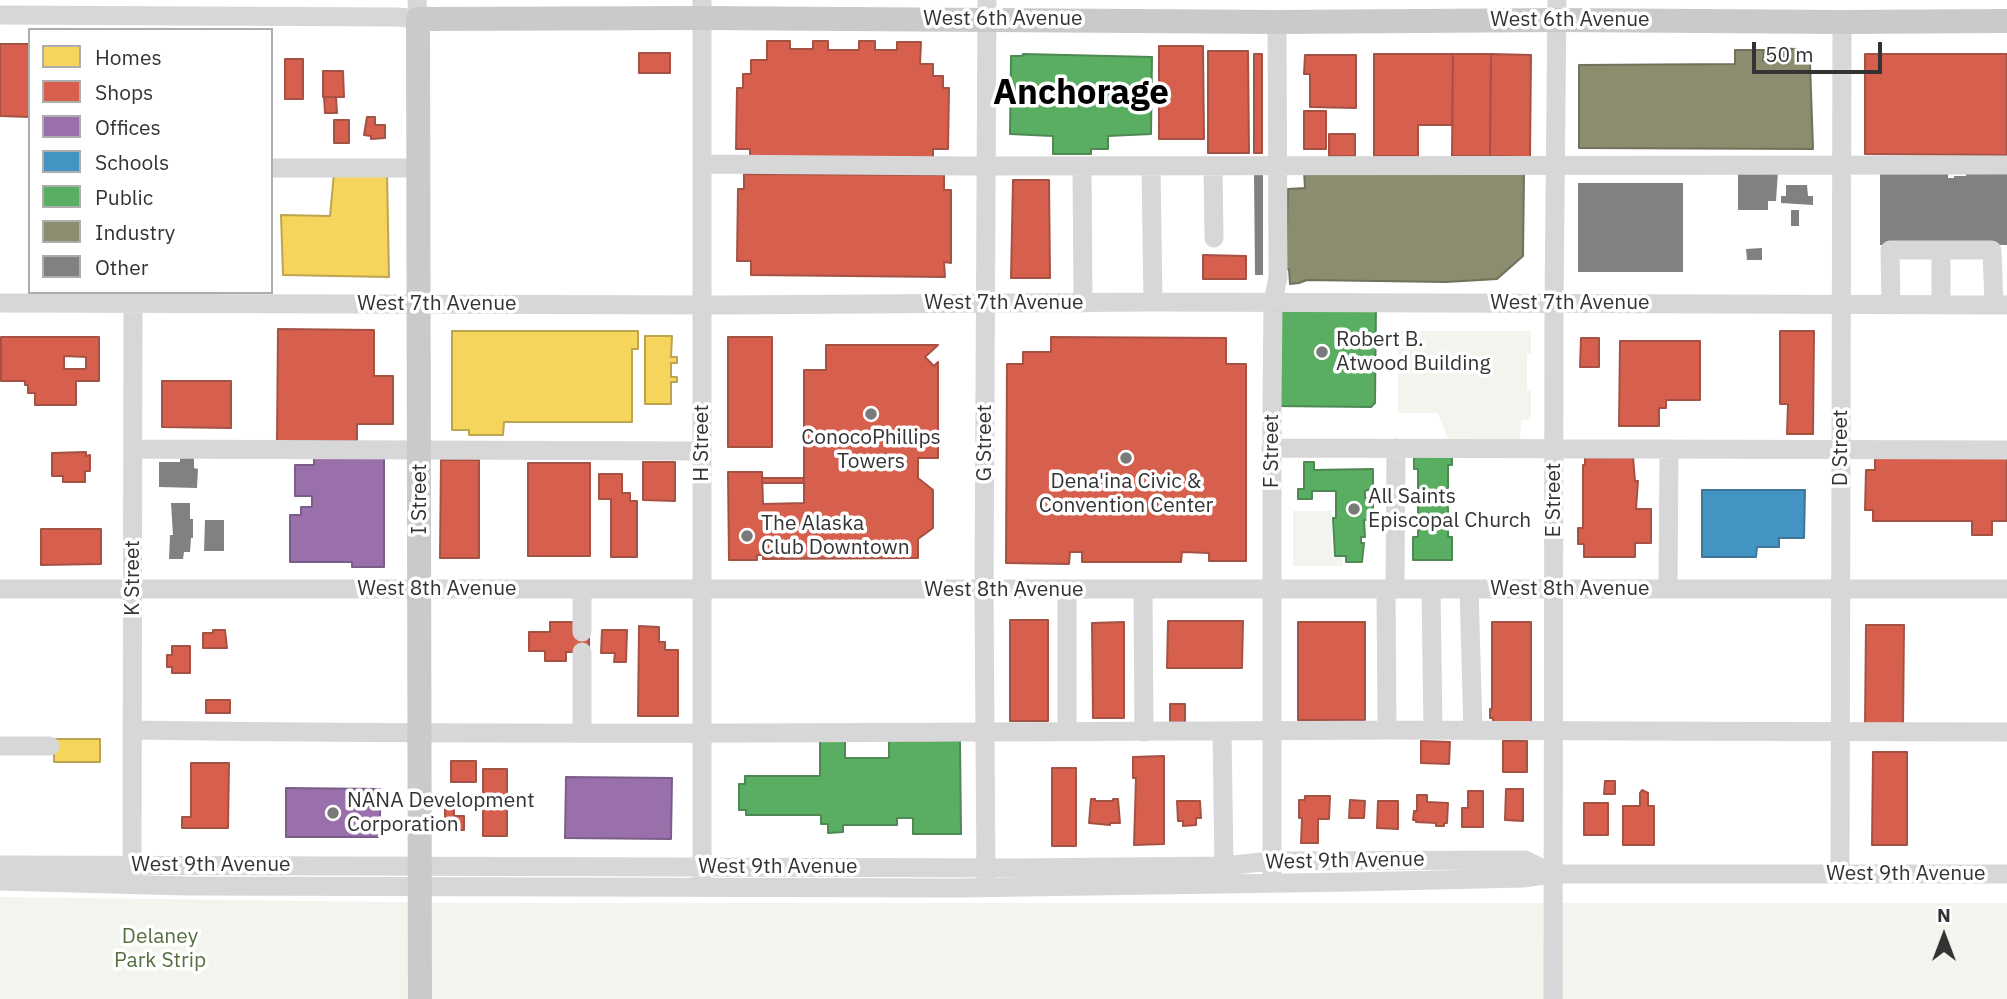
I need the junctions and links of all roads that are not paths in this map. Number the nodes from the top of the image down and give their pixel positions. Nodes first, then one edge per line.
1 (702, 9) edge
2 (418, 10) edge
3 (987, 10) edge
4 (1558, 10) edge
5 (0, 15) edge
6 (132, 15) edge
7 (2007, 21) edge
8 (1278, 22) junction
9 (1842, 22) junction
10 (702, 164) junction
11 (1842, 164) junction
12 (1278, 165) junction
13 (1556, 165) junction
14 (2007, 165) edge
15 (986, 166) junction
16 (1083, 166) junction
17 (1151, 166) junction
18 (1213, 166) junction
19 (273, 168) edge
20 (418, 168) junction
21 (1214, 238) dead end
22 (1941, 250) junction
23 (133, 298) edge
24 (1153, 302) junction
25 (1273, 302) junction
26 (0, 303) edge
27 (986, 303) junction
28 (1083, 303) junction
29 (1554, 303) junction
30 (418, 304) junction
31 (1842, 304) junction
32 (1891, 304) junction
33 (702, 305) junction
34 (1941, 305) junction
35 (2001, 305) edge
36 (1271, 448) junction
37 (1396, 448) junction
38 (1554, 448) junction
39 (133, 449) junction
40 (1669, 449) junction
41 (1841, 449) junction
42 (420, 450) junction
43 (2007, 450) edge
44 (702, 451) junction
45 (1841, 588) junction
46 (0, 589) edge
47 (133, 589) junction
48 (421, 589) junction
49 (1272, 589) junction
50 (1390, 589) junction
51 (1431, 589) junction
52 (1469, 589) junction
53 (1554, 589) junction
54 (1668, 589) junction
55 (2007, 589) edge
56 (582, 590) junction
57 (701, 590) junction
58 (1067, 590) junction
59 (1143, 590) junction
60 (984, 591) junction
61 (132, 730) junction
62 (1387, 730) junction
63 (1433, 730) junction
64 (1473, 730) junction
65 (1553, 730) junction
66 (420, 731) junction
67 (1222, 731) junction
68 (1271, 731) junction
69 (582, 732) junction
70 (701, 732) junction
71 (1144, 732) junction
72 (2007, 732) edge
73 (985, 733) junction
74 (1067, 733) junction
75 (1841, 734) junction
76 (0, 746) edge
77 (50, 746) dead end
78 (1272, 861) junction
79 (132, 864) junction
80 (0, 865) edge
81 (1224, 866) junction
82 (1553, 874) junction
83 (1840, 874) junction
84 (2007, 874) edge
85 (420, 876) junction
86 (702, 876) junction
87 (986, 877) junction
88 (0, 881) edge
89 (1272, 881) junction
90 (420, 999) edge
91 (1553, 999) edge

1 - 2 main road, West 6th Avenue
1 - 3 main road, West 6th Avenue
1 - 10 street, H Street
2 - 6 street, West 6th Avenue
2 - 20 main road, I Street
3 - 8 main road, West 6th Avenue
3 - 15 street, G Street
4 - 8 main road, West 6th Avenue
4 - 9 main road, West 6th Avenue
4 - 13 street, E Street
5 - 6 street, West 6th Avenue
7 - 9 main road, West 6th Avenue
8 - 12 street, F Street
9 - 11 street, D Street
10 - 15 street
10 - 33 street, H Street
11 - 13 street
11 - 14 street
11 - 31 street, D Street
12 - 13 street
12 - 18 street
12 - 25 street, F Street
13 - 29 street, E Street
15 - 16 street
15 - 27 street, G Street
16 - 17 street
16 - 28 street
17 - 18 street
17 - 24 street
18 - 21 street
19 - 20 street
20 - 30 main road, I Street
22 - 32 street
22 - 34 street
22 - 35 street
23 - 26 street, West 7th Avenue
23 - 30 street, West 7th Avenue
23 - 39 street, K Street
24 - 25 street, West 7th Avenue
24 - 28 street, West 7th Avenue
25 - 29 street, West 7th Avenue
25 - 36 street, F Street
27 - 28 street, West 7th Avenue
27 - 33 street, West 7th Avenue
27 - 60 street, G Street
29 - 31 street, West 7th Avenue
29 - 38 street, E Street
30 - 33 street, West 7th Avenue
30 - 42 main road, I Street
31 - 32 street, West 7th Avenue
31 - 41 street, D Street
32 - 34 street, West 7th Avenue
33 - 44 street, H Street
34 - 35 street, West 7th Avenue
36 - 37 street
36 - 49 street, F Street
37 - 38 street
37 - 50 street
38 - 40 street
38 - 53 street, E Street
39 - 42 street
39 - 47 street, K Street
40 - 41 street
40 - 54 street
41 - 43 street
41 - 45 street, D Street
42 - 44 street
42 - 48 main road, I Street
44 - 57 street, H Street
45 - 54 street, West 8th Avenue
45 - 55 street, West 8th Avenue
45 - 75 street, D Street
46 - 47 street, West 8th Avenue
47 - 48 street, West 8th Avenue
47 - 61 street, K Street
48 - 56 street, West 8th Avenue
48 - 66 main road, I Street
49 - 50 street, West 8th Avenue
49 - 59 street, West 8th Avenue
49 - 68 street, F Street
50 - 51 street, West 8th Avenue
50 - 62 street
51 - 52 street, West 8th Avenue
51 - 63 street
52 - 53 street, West 8th Avenue
52 - 64 street
53 - 54 street, West 8th Avenue
53 - 65 street, E Street
56 - 57 street, West 8th Avenue
56 - 69 street
57 - 60 street, West 8th Avenue
57 - 70 street, H Street
58 - 59 street, West 8th Avenue
58 - 60 street, West 8th Avenue
58 - 74 street
59 - 71 street
60 - 73 street, G Street
61 - 66 street
61 - 79 street, K Street
62 - 63 street
62 - 68 street
63 - 64 street
64 - 65 street
65 - 75 street
65 - 82 street, E Street
66 - 69 street
66 - 85 main road, I Street
67 - 68 street
67 - 71 street
67 - 81 street
68 - 78 street, F Street
69 - 70 street
70 - 73 street
70 - 86 street, H Street
71 - 74 street
72 - 75 street
73 - 74 street
73 - 87 street, G Street
75 - 83 street, D Street
76 - 77 street
78 - 81 street, West 9th Avenue
78 - 82 street, West 9th Avenue
78 - 89 street, F Street
79 - 80 street, West 9th Avenue
79 - 85 street, West 9th Avenue
81 - 87 street, West 9th Avenue
82 - 83 street, West 9th Avenue
82 - 89 street, West 9th Avenue
82 - 91 street, E Street
83 - 84 street, West 9th Avenue
85 - 86 street, West 9th Avenue
85 - 88 street, West 9th Avenue
85 - 90 main road, I Street
86 - 87 street, West 9th Avenue
87 - 89 street, West 9th Avenue

